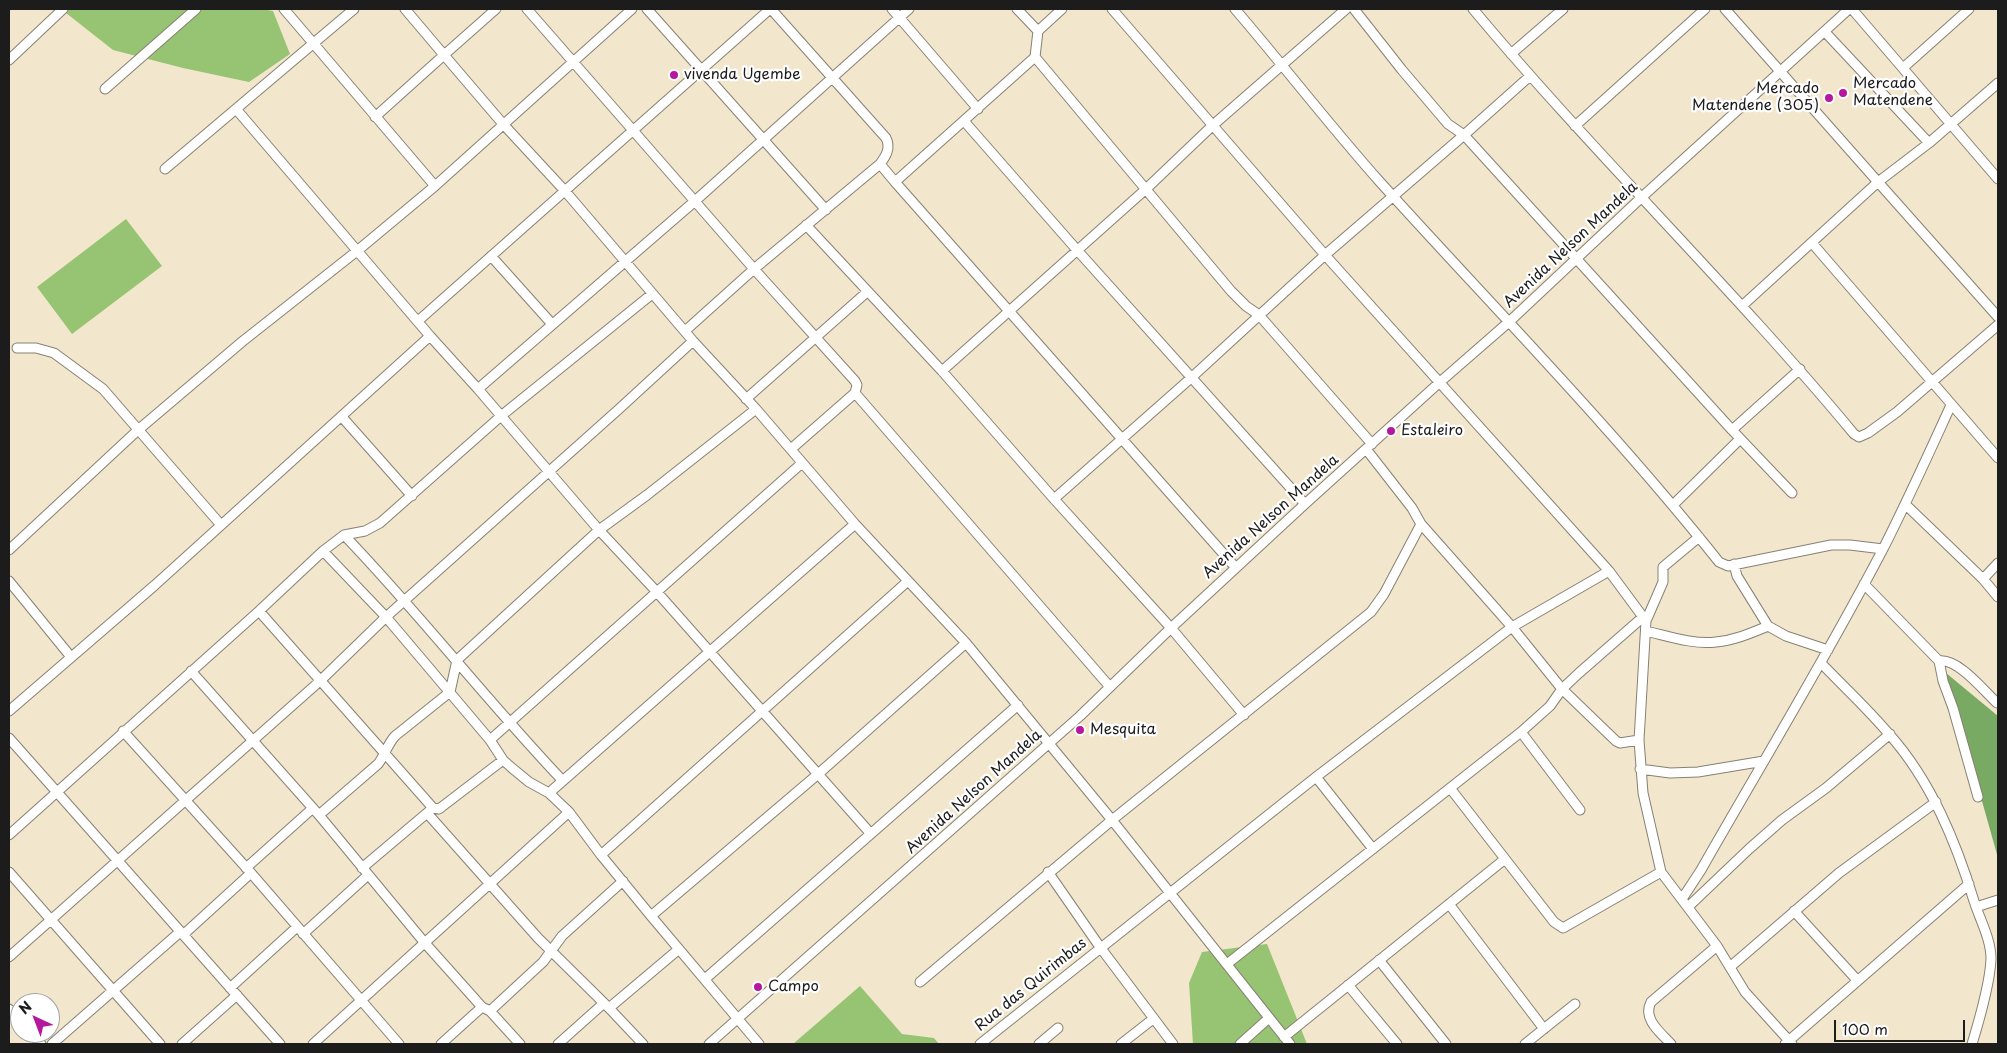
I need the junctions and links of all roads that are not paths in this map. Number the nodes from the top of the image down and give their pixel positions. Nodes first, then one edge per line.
1 (63, 9) edge
2 (196, 9) edge
3 (284, 9) edge
4 (354, 9) edge
5 (405, 9) edge
6 (496, 9) edge
7 (527, 9) edge
8 (632, 9) edge
9 (647, 9) edge
10 (770, 9) edge
11 (892, 9) edge
12 (909, 9) edge
13 (1017, 9) edge
14 (1062, 9) edge
15 (1112, 9) edge
16 (1235, 9) edge
17 (1346, 9) edge
18 (1354, 9) edge
19 (1473, 9) edge
20 (1563, 9) edge
21 (1705, 9) edge
22 (1725, 9) edge
23 (1851, 9) edge
24 (1970, 9) edge
25 (900, 17) junction
26 (1038, 31) junction
27 (1825, 32) junction
28 (314, 44) junction
29 (1511, 54) junction
30 (444, 55) junction
31 (1034, 57) junction
32 (9, 60) edge
33 (572, 63) junction
34 (1282, 64) junction
35 (1903, 68) junction
36 (701, 70) junction
37 (1780, 72) junction
38 (1530, 76) junction
39 (832, 78) junction
40 (1998, 83) edge
41 (105, 89) dead end
42 (236, 109) junction
43 (978, 109) junction
44 (375, 117) junction
45 (964, 121) junction
46 (1950, 123) junction
47 (503, 124) junction
48 (1212, 126) junction
49 (1575, 126) junction
50 (634, 132) junction
51 (1464, 135) junction
52 (764, 140) junction
53 (1929, 143) junction
54 (880, 164) junction
55 (165, 169) dead end
56 (1998, 179) edge
57 (894, 182) junction
58 (1878, 182) junction
59 (435, 186) junction
60 (1146, 189) junction
61 (565, 191) junction
62 (1394, 196) junction
63 (1642, 197) junction
64 (695, 201) junction
65 (826, 210) junction
66 (806, 226) junction
67 (1812, 244) junction
68 (1077, 250) junction
69 (357, 251) junction
70 (491, 256) junction
71 (1325, 256) junction
72 (1577, 258) junction
73 (625, 260) junction
74 (754, 269) junction
75 (867, 292) junction
76 (652, 294) junction
77 (1742, 306) junction
78 (1009, 312) junction
79 (1259, 315) junction
80 (1998, 317) edge
81 (1510, 321) junction
82 (418, 322) junction
83 (552, 324) junction
84 (1998, 325) edge
85 (685, 331) junction
86 (430, 336) junction
87 (815, 337) junction
88 (693, 340) junction
89 (17, 348) dead end
90 (1800, 369) junction
91 (942, 371) junction
92 (1191, 378) junction
93 (1440, 382) junction
94 (1932, 382) junction
95 (478, 389) junction
96 (855, 393) junction
97 (746, 399) junction
98 (1951, 405) junction
99 (756, 409) junction
100 (501, 416) junction
101 (342, 417) junction
102 (138, 430) junction
103 (1732, 430) junction
104 (1122, 438) junction
105 (1740, 440) junction
106 (1369, 446) junction
107 (791, 449) junction
108 (1998, 458) edge
109 (802, 463) junction
110 (550, 471) junction
111 (1792, 493) dead end
112 (412, 496) junction
113 (1054, 499) junction
114 (1305, 504) junction
115 (1905, 504) junction
116 (1673, 505) junction
117 (855, 524) junction
118 (1421, 524) junction
119 (221, 525) junction
120 (599, 530) junction
121 (344, 535) junction
122 (1699, 537) junction
123 (1883, 549) junction
124 (9, 550) edge
125 (323, 551) junction
126 (1998, 563) edge
127 (1734, 564) junction
128 (1236, 568) junction
129 (1609, 571) junction
130 (1983, 578) junction
131 (9, 580) edge
132 (908, 581) junction
133 (1864, 584) junction
134 (656, 591) junction
135 (1998, 596) edge
136 (405, 600) junction
137 (259, 611) junction
138 (386, 617) junction
139 (1644, 619) junction
140 (1768, 626) junction
141 (1512, 627) junction
142 (1171, 628) junction
143 (1646, 631) junction
144 (966, 643) junction
145 (1828, 650) junction
146 (710, 652) junction
147 (71, 657) junction
148 (457, 660) junction
149 (1940, 661) junction
150 (1821, 663) junction
151 (191, 671) junction
152 (320, 681) junction
153 (1110, 688) junction
154 (1562, 689) junction
155 (450, 692) junction
156 (1997, 704) edge
157 (1018, 705) junction
158 (9, 711) edge
159 (763, 713) junction
160 (1244, 715) junction
161 (509, 723) junction
162 (123, 731) junction
163 (1521, 732) junction
164 (1890, 734) junction
165 (9, 738) edge
166 (490, 740) junction
167 (1639, 740) junction
168 (252, 741) junction
169 (1050, 743) junction
170 (385, 752) junction
171 (503, 760) junction
172 (1764, 761) junction
173 (1640, 769) junction
174 (817, 775) junction
175 (1316, 777) junction
176 (563, 781) junction
177 (1450, 788) junction
178 (58, 791) junction
179 (549, 793) junction
180 (1978, 797) dead end
181 (185, 801) junction
182 (1936, 802) junction
183 (430, 810) junction
184 (1580, 810) dead end
185 (316, 812) junction
186 (569, 812) junction
187 (1112, 820) junction
188 (871, 834) junction
189 (9, 835) edge
190 (1374, 849) junction
191 (602, 855) junction
192 (1505, 859) junction
193 (118, 860) junction
194 (248, 871) junction
195 (365, 871) junction
196 (9, 872) edge
197 (1048, 872) junction
198 (1661, 872) junction
199 (623, 881) junction
200 (489, 883) junction
201 (1969, 884) junction
202 (1169, 894) junction
203 (1682, 899) junction
204 (1998, 900) edge
205 (1449, 904) junction
206 (1688, 907) junction
207 (1976, 907) junction
208 (1794, 911) junction
209 (651, 916) junction
210 (51, 920) junction
211 (300, 931) junction
212 (181, 934) junction
213 (424, 942) junction
214 (1717, 946) junction
215 (1100, 947) junction
216 (679, 949) junction
217 (551, 953) junction
218 (9, 956) edge
219 (1379, 960) junction
220 (1227, 964) junction
221 (1730, 967) junction
222 (705, 979) junction
223 (1857, 980) junction
224 (920, 982) dead end
225 (1348, 984) junction
226 (230, 988) junction
227 (113, 990) junction
228 (237, 996) junction
229 (361, 999) junction
230 (1575, 1004) dead end
231 (607, 1006) junction
232 (486, 1009) junction
233 (737, 1018) junction
234 (1269, 1018) junction
235 (1153, 1019) junction
236 (1058, 1028) dead end
237 (1544, 1029) junction
238 (1284, 1036) junction
239 (1789, 1043) edge
240 (52, 1044) edge
241 (160, 1044) edge
242 (182, 1044) edge
243 (280, 1044) edge
244 (313, 1044) edge
245 (399, 1044) edge
246 (441, 1044) edge
247 (520, 1044) edge
248 (558, 1044) edge
249 (642, 1044) edge
250 (710, 1044) edge
251 (759, 1044) edge
252 (980, 1044) edge
253 (1039, 1044) edge
254 (1121, 1044) edge
255 (1173, 1044) edge
256 (1240, 1044) edge
257 (1290, 1044) edge
258 (1396, 1044) edge
259 (1446, 1044) edge
260 (1525, 1044) edge
261 (1671, 1044) edge
262 (1972, 1044) edge

1 - 32 street
2 - 41 street
3 - 28 street
4 - 28 street
5 - 30 street
6 - 30 street
7 - 33 street
8 - 33 street
9 - 36 street
10 - 36 street
10 - 39 street
11 - 25 street
12 - 25 street
13 - 26 street
14 - 26 street
15 - 48 street
16 - 34 street
17 - 34 street
18 - 51 street
19 - 29 street
20 - 29 street
21 - 49 street
22 - 37 street
23 - 27 street, Avenida Nelson Mandela
23 - 35 street
24 - 35 street
25 - 39 street
25 - 43 street
26 - 31 street
27 - 37 street, Avenida Nelson Mandela
27 - 53 street
28 - 42 street
28 - 44 street
29 - 38 street
30 - 44 street
30 - 47 street
31 - 43 street
31 - 60 street
33 - 47 street
33 - 50 street
34 - 48 street
34 - 62 street
35 - 46 street
36 - 50 street
36 - 52 street
37 - 58 street
37 - 63 street, Avenida Nelson Mandela
38 - 49 street
38 - 51 street
39 - 52 street
39 - 54 street
40 - 46 street
42 - 55 street
42 - 69 street
43 - 45 street
44 - 59 street
45 - 57 street
45 - 68 street
46 - 53 street
46 - 56 street
47 - 59 street
47 - 61 street
48 - 60 street
48 - 71 street
49 - 63 street
50 - 61 street
50 - 64 street
51 - 62 street
51 - 72 street
52 - 64 street
52 - 65 street
53 - 58 street
54 - 57 street
54 - 65 street
57 - 78 street
58 - 67 street
58 - 80 street
59 - 69 street
60 - 68 street
60 - 79 street
61 - 70 street
61 - 73 street
62 - 71 street
62 - 81 street
63 - 72 street, Avenida Nelson Mandela
63 - 77 street
64 - 73 street
64 - 74 street
65 - 66 street
66 - 74 street
66 - 75 street
67 - 77 street
67 - 94 street
68 - 78 street
68 - 92 street
69 - 82 street
69 - 102 street
70 - 82 street
70 - 83 street
71 - 79 street
71 - 93 street
72 - 81 street, Avenida Nelson Mandela
72 - 103 street
73 - 76 street
73 - 83 street
74 - 85 street
74 - 87 street
75 - 87 street
75 - 91 street
76 - 85 street
76 - 100 street
77 - 90 street
78 - 91 street
78 - 104 street
79 - 92 street
79 - 106 street
81 - 93 street, Avenida Nelson Mandela
81 - 116 street
82 - 86 street
83 - 95 street
84 - 94 street
85 - 88 street
86 - 95 street
86 - 101 street
87 - 96 street
87 - 97 street
88 - 97 street
88 - 110 street
89 - 102 street
90 - 94 street
90 - 103 street
91 - 113 street
92 - 104 street
92 - 114 street
93 - 106 street, Avenida Nelson Mandela
93 - 129 street
94 - 98 street
95 - 100 street
96 - 107 street
96 - 153 street
97 - 99 street
98 - 108 street
98 - 115 street
99 - 107 street
99 - 120 street
100 - 110 street
100 - 112 street
101 - 112 street
101 - 119 street
102 - 119 street
102 - 124 street
103 - 105 street
104 - 113 street
104 - 128 street
105 - 111 street
105 - 116 street
106 - 114 street, Avenida Nelson Mandela
106 - 118 street
107 - 109 street
109 - 117 street
109 - 134 street
110 - 120 street
110 - 136 street
112 - 121 street
113 - 142 street
114 - 128 street, Avenida Nelson Mandela
115 - 123 street
115 - 130 street
116 - 122 street
117 - 132 street
117 - 146 street
118 - 141 street
118 - 160 street
119 - 147 street
120 - 134 street
120 - 148 street
121 - 125 street
121 - 136 street
122 - 127 street
122 - 139 street
123 - 127 street
123 - 133 street
125 - 137 street
125 - 138 street
126 - 130 street
127 - 140 street
128 - 142 street, Avenida Nelson Mandela
129 - 139 street
129 - 141 street, Rua das Quirimbas
130 - 135 street
131 - 147 street
132 - 144 street
132 - 159 street
133 - 145 street
133 - 149 street
134 - 146 street
134 - 161 street
136 - 138 street
136 - 148 street
137 - 151 street
137 - 152 street
138 - 152 street
138 - 155 street
139 - 143 street
139 - 154 street
140 - 143 street
140 - 145 street
141 - 154 street
141 - 175 street, Rua das Quirimbas
142 - 153 street, Avenida Nelson Mandela
142 - 160 street
143 - 167 street
144 - 157 street
144 - 174 street
145 - 150 street
146 - 159 street
146 - 176 street
147 - 158 street
148 - 155 street
148 - 161 street
149 - 156 street
149 - 180 street
150 - 164 street
150 - 172 street
151 - 162 street
151 - 168 street
152 - 168 street
152 - 170 street
153 - 169 street, Avenida Nelson Mandela
154 - 163 street
154 - 167 street
155 - 166 street
155 - 170 street
157 - 169 street
157 - 188 street
159 - 174 street
159 - 191 street
160 - 187 street
161 - 166 street
161 - 176 street
162 - 178 street
162 - 181 street
163 - 177 street
163 - 184 street
164 - 182 street
164 - 206 street
165 - 178 street
166 - 171 street
167 - 173 street
168 - 181 street
168 - 185 street
169 - 187 street
169 - 233 street, Avenida Nelson Mandela
170 - 183 street
170 - 185 street
171 - 179 street
171 - 183 street
172 - 173 street
172 - 203 street
173 - 198 street
174 - 188 street
174 - 209 street
175 - 190 street
175 - 202 street, Rua das Quirimbas
176 - 179 street
177 - 190 street
177 - 192 street
178 - 189 street
178 - 193 street
179 - 186 street
181 - 193 street
181 - 194 street
182 - 201 street
182 - 208 street
183 - 195 street
183 - 200 street
185 - 194 street
185 - 195 street
186 - 191 street
186 - 200 street
187 - 197 street
187 - 202 street
188 - 222 street
190 - 220 street
191 - 199 street
192 - 198 street
192 - 205 street
193 - 210 street
193 - 212 street
194 - 211 street
194 - 212 street
195 - 211 street
195 - 213 street
196 - 210 street
197 - 215 street
197 - 224 street
198 - 203 street
199 - 209 street
199 - 217 street
200 - 213 street
200 - 217 street
201 - 207 street
201 - 223 street
202 - 215 street, Rua das Quirimbas
202 - 220 street
203 - 206 street
204 - 207 street
205 - 219 street
205 - 237 street
206 - 214 street
207 - 262 street
208 - 221 street
208 - 223 street
209 - 216 street
210 - 218 street
210 - 227 street
211 - 226 street
211 - 229 street
212 - 226 street
212 - 227 street
213 - 229 street
213 - 232 street
214 - 221 street
214 - 261 street
215 - 235 street
215 - 252 street, Rua das Quirimbas
216 - 222 street
216 - 231 street
217 - 231 street
217 - 232 street
219 - 225 street
219 - 259 street
220 - 234 street
221 - 239 street
222 - 233 street
223 - 239 street
225 - 238 street
225 - 258 street
226 - 228 street
227 - 240 street
227 - 241 street
228 - 242 street
228 - 243 street
229 - 244 street
229 - 245 street
230 - 237 street
231 - 248 street
231 - 249 street
232 - 246 street
232 - 247 street
233 - 250 street, Avenida Nelson Mandela
233 - 251 street
234 - 238 street
234 - 256 street
235 - 254 street
235 - 255 street
236 - 253 street
237 - 260 street
238 - 257 street

